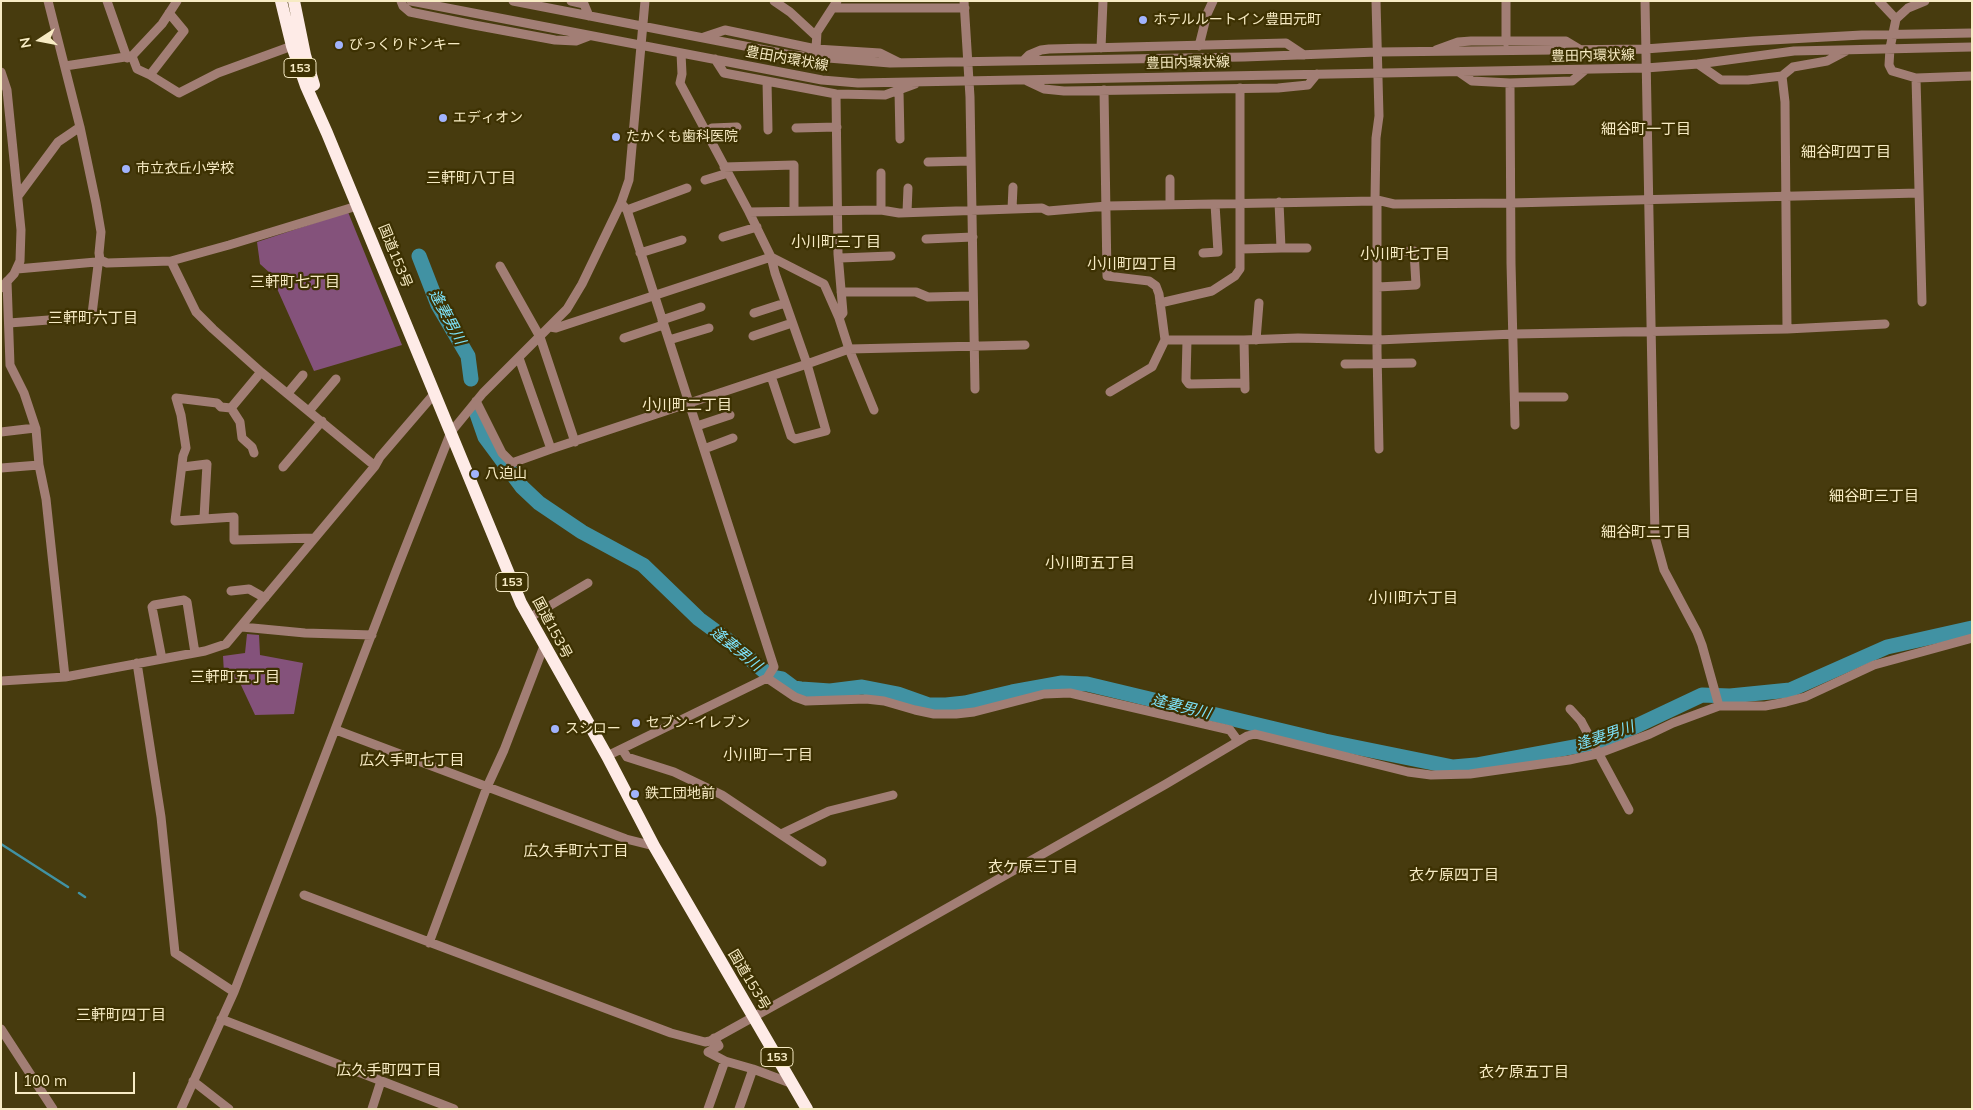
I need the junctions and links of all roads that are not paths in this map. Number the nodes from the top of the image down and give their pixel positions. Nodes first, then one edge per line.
1 (48, 1) edge
2 (107, 1) edge
3 (177, 1) edge
4 (281, 1) edge
5 (294, 1) edge
6 (402, 1) edge
7 (411, 1) edge
8 (513, 1) edge
9 (571, 1) edge
10 (645, 1) edge
11 (774, 1) edge
12 (1103, 1) edge
13 (1213, 1) edge
14 (1376, 1) edge
15 (1506, 1) edge
16 (1645, 1) edge
17 (1879, 1) edge
18 (1925, 1) edge
19 (835, 5) edge
20 (964, 5) edge
21 (169, 13) junction
22 (589, 16) junction
23 (1896, 19) junction
24 (643, 26) junction
25 (1972, 33) edge
26 (1893, 35) junction
27 (590, 36) junction
28 (816, 36) junction
29 (704, 37) junction
30 (1506, 42) junction
31 (292, 46) junction
32 (640, 46) junction
33 (1199, 46) junction
34 (1163, 47) junction
35 (1972, 47) edge
36 (1101, 48) junction
37 (1890, 48) junction
38 (816, 49) junction
39 (1645, 49) junction
40 (1582, 50) junction
41 (1849, 50) junction
42 (1377, 52) junction
43 (1431, 52) junction
44 (681, 53) junction
45 (1304, 55) junction
46 (129, 57) junction
47 (1146, 58) junction
48 (715, 59) junction
49 (1024, 60) junction
50 (967, 61) junction
51 (900, 63) junction
52 (1698, 64) junction
53 (65, 66) junction
54 (1646, 68) junction
55 (1585, 70) junction
56 (1, 72) edge
57 (1459, 72) junction
58 (1316, 74) junction
59 (1378, 74) junction
60 (150, 75) junction
61 (1782, 76) junction
62 (1972, 76) edge
63 (1174, 77) junction
64 (1190, 77) junction
65 (1916, 78) junction
66 (968, 80) junction
67 (1026, 80) junction
68 (767, 81) junction
69 (919, 82) junction
70 (1510, 82) junction
71 (1209, 88) junction
72 (1240, 88) junction
73 (1157, 89) junction
74 (4, 90) edge
75 (1104, 90) junction
76 (899, 91) junction
77 (836, 94) junction
78 (80, 127) junction
79 (737, 127) dead end
80 (837, 127) junction
81 (796, 128) dead end
82 (768, 130) dead end
83 (706, 132) junction
84 (327, 133) junction
85 (900, 139) dead end
86 (928, 162) dead end
87 (971, 162) junction
88 (726, 170) junction
89 (882, 173) dead end
90 (1170, 179) dead end
91 (704, 180) dead end
92 (1013, 187) dead end
93 (687, 188) dead end
94 (908, 188) dead end
95 (1919, 193) junction
96 (18, 196) junction
97 (1785, 196) junction
98 (1649, 200) junction
99 (1376, 201) junction
100 (1279, 202) junction
101 (1240, 203) junction
102 (1511, 203) junction
103 (1215, 204) junction
104 (1170, 205) junction
105 (358, 206) junction
106 (1107, 206) junction
107 (624, 207) junction
108 (1012, 209) junction
109 (881, 210) junction
110 (972, 210) junction
111 (838, 211) junction
112 (750, 212) junction
113 (794, 212) junction
114 (907, 212) junction
115 (757, 227) junction
116 (723, 237) dead end
117 (973, 237) junction
118 (926, 239) dead end
119 (682, 240) dead end
120 (1281, 248) junction
121 (1307, 248) dead end
122 (1241, 249) junction
123 (640, 253) junction
124 (1203, 253) dead end
125 (1378, 253) junction
126 (891, 256) dead end
127 (771, 257) junction
128 (840, 258) junction
129 (100, 260) junction
130 (171, 260) junction
131 (500, 266) dead end
132 (17, 269) junction
133 (4, 284) edge
134 (1378, 287) junction
135 (841, 292) junction
136 (654, 296) junction
137 (973, 296) junction
138 (1922, 302) dead end
139 (785, 303) junction
140 (1160, 303) junction
141 (1259, 303) dead end
142 (702, 307) dead end
143 (754, 314) dead end
144 (839, 318) junction
145 (662, 322) junction
146 (792, 322) junction
147 (9, 323) junction
148 (1885, 324) dead end
149 (550, 327) junction
150 (709, 328) dead end
151 (1787, 329) junction
152 (1652, 332) junction
153 (1514, 334) junction
154 (753, 336) dead end
155 (540, 337) junction
156 (624, 338) dead end
157 (669, 340) junction
158 (1165, 340) junction
159 (1187, 340) junction
160 (1244, 340) junction
161 (1256, 340) junction
162 (1378, 340) junction
163 (974, 345) junction
164 (1025, 345) dead end
165 (849, 349) junction
166 (519, 358) junction
167 (1378, 362) junction
168 (1412, 363) dead end
169 (807, 364) junction
170 (1344, 364) dead end
171 (262, 372) junction
172 (302, 375) dead end
173 (771, 376) junction
174 (336, 379) dead end
175 (975, 389) dead end
176 (1110, 392) dead end
177 (288, 393) junction
178 (435, 393) junction
179 (1514, 397) junction
180 (1564, 397) dead end
181 (476, 401) junction
182 (689, 402) junction
183 (231, 408) junction
184 (874, 410) dead end
185 (310, 411) junction
186 (730, 415) dead end
187 (322, 421) junction
188 (1515, 425) dead end
189 (697, 426) junction
190 (35, 428) junction
191 (1, 432) edge
192 (451, 432) junction
193 (733, 438) dead end
194 (575, 442) junction
195 (551, 449) junction
196 (704, 449) junction
197 (1379, 449) dead end
198 (254, 453) dead end
199 (39, 465) junction
200 (375, 466) junction
201 (183, 467) junction
202 (283, 467) dead end
203 (1, 468) edge
204 (204, 518) junction
205 (315, 538) junction
206 (588, 582) dead end
207 (231, 591) dead end
208 (264, 598) junction
209 (529, 618) junction
210 (242, 627) junction
211 (372, 635) junction
212 (1972, 638) edge
213 (544, 646) junction
214 (194, 653) junction
215 (162, 659) junction
216 (137, 663) junction
217 (65, 677) junction
218 (767, 678) junction
219 (1, 681) edge
220 (1719, 703) junction
221 (1570, 709) dead end
222 (336, 730) junction
223 (1238, 741) junction
224 (622, 749) junction
225 (607, 756) junction
226 (487, 787) junction
227 (893, 795) dead end
228 (1629, 810) dead end
229 (780, 834) junction
230 (654, 846) junction
231 (822, 862) dead end
232 (304, 895) dead end
233 (429, 943) junction
234 (234, 992) junction
235 (754, 1017) junction
236 (221, 1019) junction
237 (1, 1029) edge
238 (714, 1038) junction
239 (725, 1061) junction
240 (753, 1069) junction
241 (193, 1081) junction
242 (381, 1081) junction
243 (793, 1084) junction
244 (53, 1109) edge
245 (181, 1109) edge
246 (229, 1109) edge
247 (372, 1109) edge
248 (454, 1109) edge
249 (708, 1109) edge
250 (739, 1109) edge
251 (807, 1109) edge

1 - 53 street
2 - 46 street
3 - 21 street
4 - 31 highway, 国道153号 / 153
5 - 84 highway, 国道153号 / 153
6 - 27 street
7 - 27 street, 豊田内環状線
8 - 22 street, 豊田内環状線
9 - 22 street
10 - 24 street
11 - 28 street
12 - 36 street
13 - 33 street
14 - 42 street
15 - 30 street
16 - 39 street
17 - 23 street
18 - 23 street
19 - 20 street
19 - 28 street
20 - 50 street
21 - 46 street
21 - 60 street
22 - 24 street, 豊田内環状線
23 - 26 street
24 - 29 street, 豊田内環状線
24 - 32 street
25 - 26 street, 豊田内環状線
26 - 37 street
26 - 39 street, 豊田内環状線
27 - 32 street, 豊田内環状線
28 - 38 street
29 - 38 street
29 - 51 street, 豊田内環状線
30 - 40 street
30 - 43 street
31 - 60 street
31 - 84 highway, 国道153号 / 153
32 - 44 street, 豊田内環状線
32 - 107 street
33 - 34 street
33 - 45 street
34 - 36 street
34 - 47 street
35 - 37 street, 豊田内環状線
36 - 49 street
37 - 41 street, 豊田内環状線
37 - 65 street
38 - 51 street
39 - 40 street, 豊田内環状線
39 - 54 street
40 - 43 street, 豊田内環状線
41 - 52 street, 豊田内環状線
41 - 61 street
42 - 43 street, 豊田内環状線
42 - 45 street, 豊田内環状線
42 - 59 street
44 - 48 street, 豊田内環状線
44 - 83 street
45 - 47 street, 豊田内環状線
46 - 53 street
46 - 60 street
47 - 49 street, 豊田内環状線
48 - 68 street
48 - 69 street, 豊田内環状線
49 - 50 street, 豊田内環状線
50 - 51 street, 豊田内環状線
50 - 66 street
52 - 54 street, 豊田内環状線
52 - 61 street
53 - 78 street
54 - 55 street, 豊田内環状線
54 - 98 street
55 - 57 street, 豊田内環状線
55 - 70 street
56 - 74 street
57 - 59 street, 豊田内環状線
57 - 70 street
58 - 59 street, 豊田内環状線
58 - 64 street, 豊田内環状線
58 - 72 street
59 - 99 street
61 - 97 street
62 - 65 street
63 - 64 street, 豊田内環状線
63 - 67 street, 豊田内環状線
63 - 73 street
64 - 71 street
65 - 95 street
66 - 67 street, 豊田内環状線
66 - 69 street, 豊田内環状線
66 - 87 street
67 - 75 street
68 - 77 street
68 - 82 street
69 - 76 street
70 - 102 street
71 - 72 street
71 - 73 street
72 - 101 street
73 - 75 street
74 - 96 street
75 - 106 street
76 - 77 street
76 - 85 street
77 - 80 street
78 - 96 street
78 - 129 street
79 - 83 street
80 - 81 street
80 - 111 street
83 - 88 street
84 - 105 highway, 国道153号 / 153
86 - 87 street
87 - 110 street
88 - 91 street
88 - 112 street
88 - 113 street
89 - 109 street
90 - 104 street
92 - 108 street
93 - 107 street
94 - 114 street
95 - 97 street
95 - 138 street
96 - 132 street
97 - 98 street
97 - 151 street
98 - 102 street
98 - 152 street
99 - 100 street
99 - 102 street
99 - 125 street
100 - 101 street
100 - 120 street
101 - 103 street
101 - 122 street
102 - 153 street
103 - 104 street
103 - 124 street
104 - 106 street
105 - 130 street
105 - 178 highway, 国道153号 / 153
106 - 108 street
106 - 140 street
107 - 123 street
107 - 149 street
108 - 110 street
109 - 111 street
109 - 114 street
110 - 114 street
110 - 117 street
111 - 113 street
111 - 128 street
112 - 113 street
112 - 115 street
115 - 116 street
115 - 127 street
117 - 118 street
117 - 137 street
119 - 123 street
120 - 121 street
120 - 122 street
122 - 140 street
123 - 136 street
125 - 134 street
125 - 134 street
126 - 128 street
127 - 136 street
127 - 139 street
127 - 144 street
128 - 135 street
129 - 130 street
129 - 132 street
129 - 147 street
130 - 171 street
131 - 155 street
132 - 133 street
133 - 147 street
134 - 162 street
135 - 137 street
135 - 144 street
136 - 145 street
136 - 149 street
137 - 163 street
139 - 143 street
139 - 146 street
140 - 158 street
141 - 161 street
142 - 145 street
144 - 165 street
145 - 156 street
145 - 157 street
146 - 154 street
146 - 169 street
147 - 190 street
148 - 151 street
149 - 155 street
150 - 157 street
151 - 152 street
152 - 153 street
152 - 220 street
153 - 162 street
153 - 179 street
155 - 166 street
155 - 194 street
157 - 182 street
158 - 159 street
158 - 176 street
159 - 160 street
159 - 160 street
160 - 161 street
161 - 162 street
162 - 167 street
163 - 164 street
163 - 165 street
163 - 175 street
165 - 169 street
165 - 184 street
166 - 181 street
166 - 195 street
167 - 168 street
167 - 170 street
167 - 197 street
169 - 173 street
169 - 173 street
171 - 177 street
171 - 183 street
172 - 177 street
173 - 182 street
174 - 185 street
177 - 185 street
178 - 192 highway, 国道153号 / 153
178 - 200 street
179 - 180 street
179 - 188 street
181 - 192 street
181 - 195 street
182 - 189 street
182 - 194 street
183 - 198 street
183 - 201 street
185 - 187 street
186 - 189 street
187 - 200 street
187 - 202 street
189 - 196 street
190 - 191 street
190 - 199 street
192 - 209 highway, 国道153号 / 153
192 - 211 street
193 - 196 street
194 - 195 street
196 - 218 street
199 - 203 street
199 - 217 street
200 - 205 street
201 - 204 street
201 - 204 street
204 - 205 street
205 - 208 street
206 - 209 street
207 - 208 street
208 - 210 street
209 - 213 highway, 国道153号 / 153
210 - 211 street
210 - 214 street
211 - 222 street
212 - 220 street
213 - 225 highway, 国道153号 / 153
213 - 226 street
214 - 215 street
214 - 215 street
215 - 216 street
216 - 217 street
216 - 234 street
217 - 219 street
218 - 223 street
218 - 224 street
220 - 223 street
221 - 228 street, bridge
222 - 226 street
222 - 234 street
223 - 235 street
224 - 225 street
224 - 229 street
225 - 230 highway, 国道153号 / 153
226 - 230 street
226 - 233 street
227 - 229 street
229 - 231 street
230 - 235 highway, 国道153号 / 153
232 - 233 street
233 - 238 street
234 - 236 street
235 - 238 street
235 - 243 highway, 国道153号 / 153
236 - 241 street
236 - 242 street
237 - 244 street
238 - 239 street
239 - 240 street
239 - 249 street
240 - 243 street
240 - 250 street
241 - 245 street
241 - 246 street
242 - 247 street
242 - 248 street
243 - 251 highway, 国道153号 / 153

